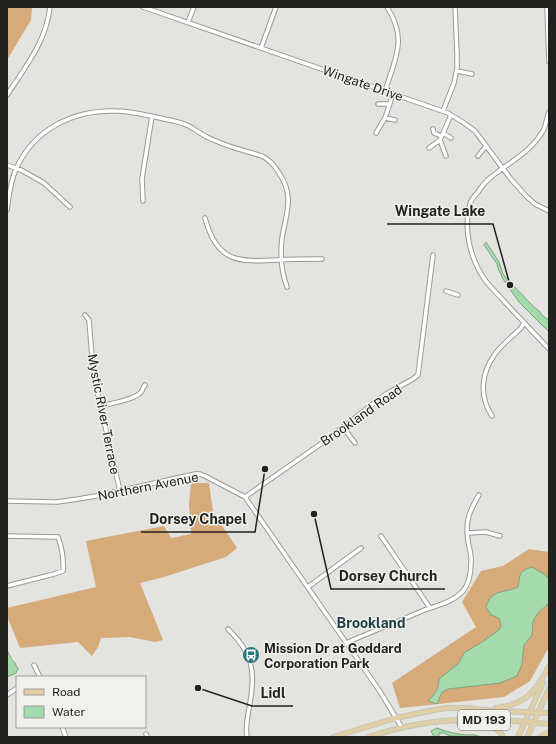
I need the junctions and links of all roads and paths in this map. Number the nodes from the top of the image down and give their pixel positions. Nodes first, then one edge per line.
1 (50, 7) edge
2 (143, 7) edge
3 (194, 7) edge
4 (276, 7) edge
5 (387, 7) edge
6 (455, 7) edge
7 (547, 7) edge
8 (188, 22) junction
9 (261, 48) junction
10 (549, 62) edge
11 (457, 71) junction
12 (472, 74) dead end
13 (385, 91) junction
14 (393, 94) junction
15 (7, 95) edge
16 (378, 104) dead end
17 (389, 104) junction
18 (443, 111) junction
19 (549, 112) edge
20 (451, 115) junction
21 (152, 116) junction
22 (385, 118) junction
23 (395, 120) dead end
24 (432, 129) dead end
25 (376, 132) dead end
26 (442, 135) junction
27 (451, 138) dead end
28 (440, 140) junction
29 (486, 146) junction
30 (429, 148) dead end
31 (446, 156) dead end
32 (478, 156) dead end
33 (7, 165) edge
34 (16, 168) junction
35 (503, 168) junction
36 (143, 201) dead end
37 (70, 207) dead end
38 (7, 210) edge
39 (549, 211) edge
40 (204, 218) dead end
41 (433, 255) dead end
42 (322, 259) dead end
43 (281, 260) junction
44 (287, 287) dead end
45 (446, 291) dead end
46 (458, 294) dead end
47 (85, 315) dead end
48 (524, 323) junction
49 (549, 349) edge
50 (145, 385) dead end
51 (101, 406) junction
52 (492, 416) dead end
53 (343, 427) junction
54 (355, 443) dead end
55 (120, 491) junction
56 (479, 495) dead end
57 (245, 497) junction
58 (7, 501) edge
59 (467, 533) junction
60 (7, 536) edge
61 (381, 536) dead end
62 (500, 536) dead end
63 (361, 548) dead end
64 (7, 586) edge
65 (308, 587) junction
66 (430, 608) junction
67 (228, 629) dead end
68 (346, 643) junction
69 (34, 664) dead end
70 (549, 667) edge
71 (39, 676) edge
72 (16, 689) edge
73 (549, 689) edge
74 (7, 695) edge
75 (469, 708) junction
76 (530, 712) junction
77 (538, 713) junction
78 (549, 713) edge
79 (396, 718) junction
80 (443, 722) junction
81 (525, 722) junction
82 (534, 722) junction
83 (549, 724) edge
84 (402, 728) junction
85 (549, 732) edge
86 (247, 737) edge
87 (333, 737) edge
88 (368, 737) edge
89 (503, 737) edge
90 (518, 737) edge
91 (527, 737) edge
92 (540, 737) edge

1 - 15 street
2 - 8 street, Wingate Drive
3 - 8 street
4 - 9 street
5 - 13 street
6 - 11 street
7 - 10 street
8 - 9 street, Wingate Drive
9 - 13 street, Wingate Drive
11 - 12 street
11 - 18 street
13 - 14 street, Wingate Drive
14 - 17 street
14 - 18 street, Wingate Drive
16 - 17 street
17 - 22 street
18 - 20 street, Wingate Drive
19 - 35 street
20 - 26 street
20 - 29 street, Wingate Drive
21 - 34 street
21 - 36 street
21 - 43 street
22 - 23 street
22 - 25 street
24 - 26 street
26 - 27 street
26 - 28 street
28 - 30 street
28 - 31 street
29 - 32 street
29 - 35 street, Wingate Drive
33 - 34 street
34 - 37 street
34 - 38 street
35 - 39 street, Wingate Drive
35 - 48 street
40 - 43 street
41 - 53 street, Brookland Road
42 - 43 street
43 - 44 street
45 - 46 street
47 - 51 street, Mystic River Terrace
48 - 49 street
48 - 52 street
50 - 51 street
51 - 55 street, Mystic River Terrace
53 - 54 street
53 - 57 street, Brookland Road
55 - 57 street, Northern Avenue
55 - 58 street, Northern Avenue
56 - 59 street
57 - 65 street, Northern Avenue
59 - 62 street
59 - 66 street
60 - 64 street
61 - 66 street
63 - 65 street
65 - 68 street, Northern Avenue
66 - 68 street
67 - 86 street
68 - 79 street, Northern Avenue
69 - 71 street
70 - 75 main road
70 - 76 main road
72 - 74 street
73 - 77 main road
75 - 76 main road, MD 193
75 - 79 main road, MD 193
76 - 77 main road, MD 193
76 - 81 main road
77 - 78 main road, MD 193
77 - 82 main road
79 - 84 street, Northern Avenue
79 - 87 main road, MD 193
80 - 81 main road, MD 193
80 - 84 main road, MD 193
80 - 89 main road
81 - 82 main road, MD 193
81 - 90 main road
82 - 83 main road, MD 193
82 - 91 main road
84 - 88 main road, MD 193
85 - 92 main road

